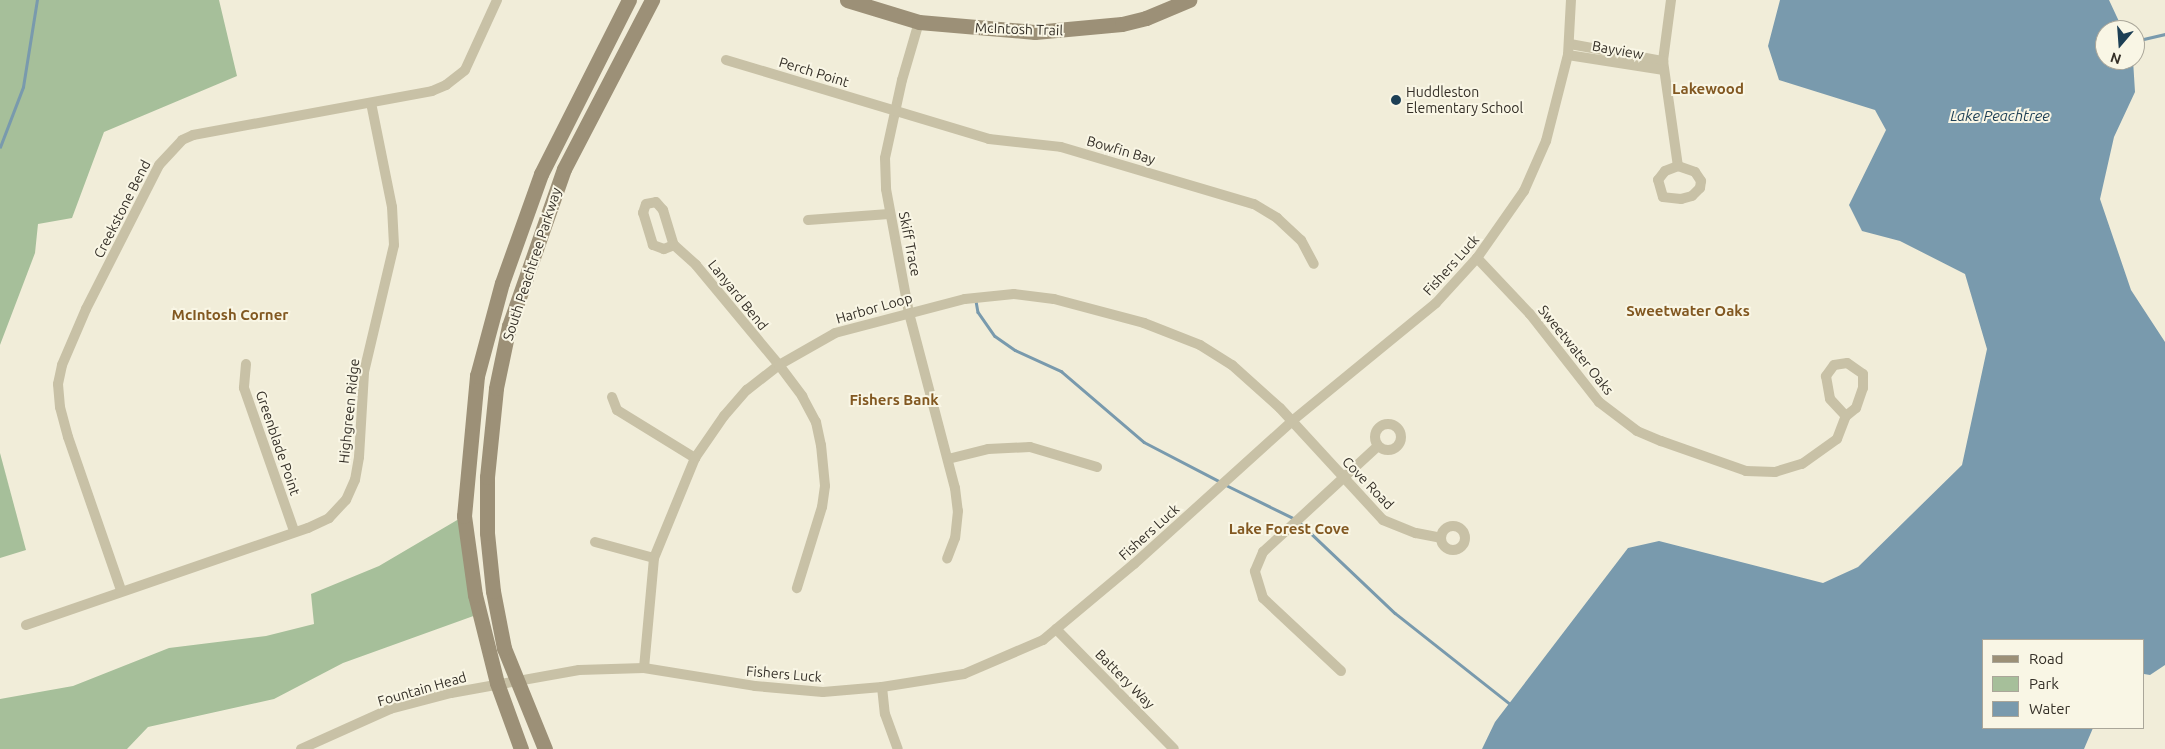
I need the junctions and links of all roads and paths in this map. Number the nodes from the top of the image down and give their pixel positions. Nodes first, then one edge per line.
1 (497, 0) edge
2 (629, 0) edge
3 (652, 0) edge
4 (847, 0) edge
5 (1189, 0) edge
6 (1571, 0) edge
7 (1671, 0) edge
8 (919, 22) junction
9 (1570, 44) junction
10 (1568, 56) junction
11 (726, 60) dead end
12 (1663, 66) junction
13 (371, 102) junction
14 (895, 110) junction
15 (1678, 166) dead end
16 (889, 214) junction
17 (808, 220) dead end
18 (674, 245) dead end
19 (1477, 258) junction
20 (1314, 264) dead end
21 (910, 313) junction
22 (246, 364) dead end
23 (779, 365) junction
24 (612, 397) dead end
25 (1846, 416) junction
26 (1292, 421) junction
27 (1378, 446) dead end
28 (695, 458) junction
29 (948, 459) junction
30 (1097, 467) dead end
31 (1344, 478) junction
32 (294, 531) junction
33 (1441, 538) dead end
34 (595, 542) dead end
35 (654, 558) junction
36 (947, 559) dead end
37 (797, 588) dead end
38 (121, 590) junction
39 (26, 625) dead end
40 (1056, 629) junction
41 (644, 668) junction
42 (1341, 671) dead end
43 (516, 680) junction
44 (498, 683) junction
45 (882, 687) junction
46 (307, 748) edge
47 (521, 749) edge
48 (545, 749) edge
49 (898, 749) edge
50 (1174, 749) edge

1 - 13 street, Creekstone Bend
2 - 44 main road, South Peachtree Parkway
3 - 43 main road, South Peachtree Parkway
4 - 8 main road, McIntosh Trail
5 - 8 main road, McIntosh Trail
6 - 9 street, Fishers Luck
7 - 12 street
8 - 14 street, Skiff Trace
9 - 10 street, Fishers Luck
9 - 12 street, Bayview
10 - 12 street, Bayview
10 - 19 street, Fishers Luck
11 - 14 street, Perch Point
12 - 15 street
13 - 32 street, Highgreen Ridge
13 - 38 street, Creekstone Bend
14 - 16 street, Skiff Trace
14 - 20 street, Bowfin Bay
16 - 17 street
16 - 21 street, Skiff Trace
18 - 23 street, Lanyard Bend
19 - 25 street, Sweetwater Oaks
19 - 26 street, Fishers Luck
21 - 23 street, Harbor Loop
21 - 26 street, Harbor Loop
21 - 29 street, Skiff Trace
22 - 32 street, Greenblade Point
23 - 28 street, Harbor Loop
23 - 37 street, Lanyard Bend
24 - 28 street
25 - 25 street, Sweetwater Oaks
26 - 31 street, Cove Road
26 - 40 street, Fishers Luck
27 - 31 street
28 - 35 street, Harbor Loop
29 - 30 street
29 - 36 street, Skiff Trace
31 - 33 street, Cove Road
31 - 42 street
32 - 38 street, Highgreen Ridge
34 - 35 street
35 - 41 street, Harbor Loop
38 - 39 street, Highgreen Ridge
40 - 45 street, Fishers Luck
40 - 50 street, Battery Way
41 - 43 street, Fishers Luck
41 - 45 street, Fishers Luck
43 - 44 street, Fishers Luck
43 - 48 main road, South Peachtree Parkway
44 - 46 street, Fountain Head
44 - 47 main road, South Peachtree Parkway
45 - 49 street

